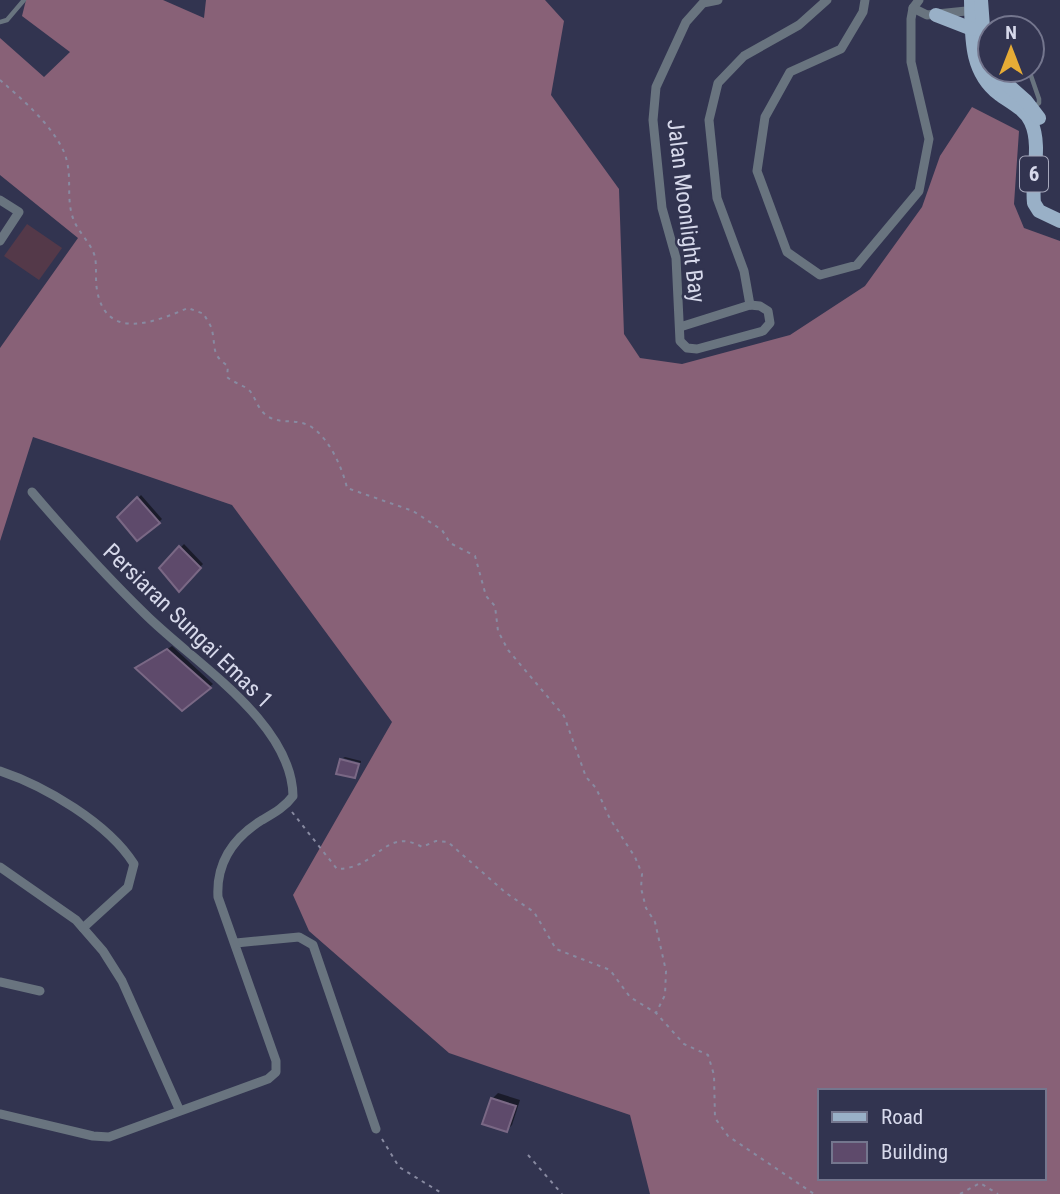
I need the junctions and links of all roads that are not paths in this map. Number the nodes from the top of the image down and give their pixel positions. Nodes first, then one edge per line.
1 (24, 0) edge
2 (718, 0) edge
3 (827, 0) edge
4 (865, 0) edge
5 (916, 4) edge
6 (976, 5) edge
7 (936, 15) junction
8 (0, 22) edge
9 (972, 29) junction
10 (1004, 84) edge
11 (1034, 84) edge
12 (1029, 111) junction
13 (0, 200) edge
14 (1060, 213) edge
15 (1060, 221) edge
16 (0, 241) edge
17 (750, 305) junction
18 (680, 327) junction
19 (32, 492) dead end
20 (0, 771) edge
21 (0, 867) edge
22 (83, 928) junction
23 (236, 943) junction
24 (0, 982) edge
25 (40, 991) dead end
26 (179, 1109) junction
27 (0, 1114) edge
28 (376, 1129) road end

1 - 8 lane
2 - 18 street, Jalan Moonlight Bay
3 - 17 street, Jalan Moonlight Bay
4 - 5 street
5 - 7 street
6 - 7 street
6 - 9 main road
7 - 9 main road
9 - 12 main road
10 - 12 main road
11 - 12 lane
12 - 14 main road, 6
12 - 15 main road, 6
13 - 16 street
17 - 18 street, Jalan Moonlight Bay
17 - 18 street, Jalan Moonlight Bay
19 - 23 street, Persiaran Sungai Emas 1
20 - 22 street
21 - 22 street
22 - 26 street
23 - 26 street
23 - 28 street
24 - 25 street
26 - 27 street

